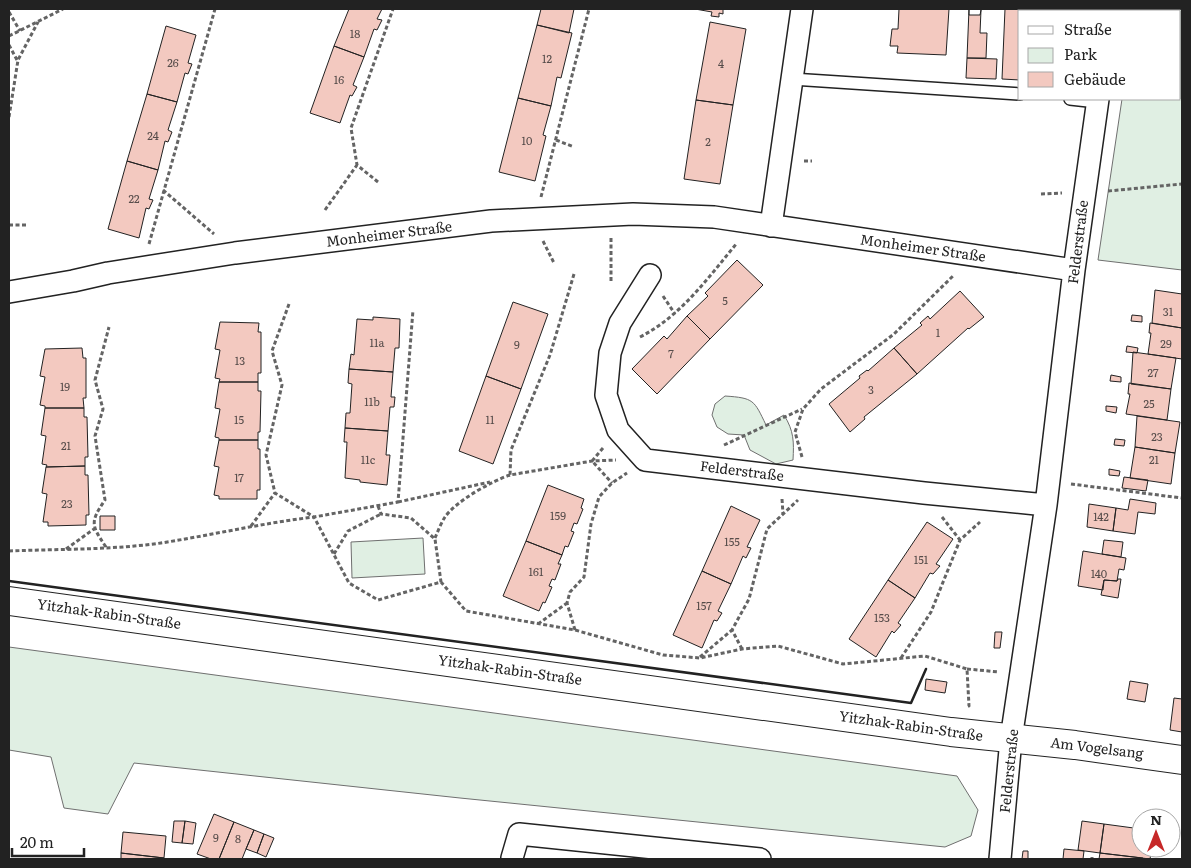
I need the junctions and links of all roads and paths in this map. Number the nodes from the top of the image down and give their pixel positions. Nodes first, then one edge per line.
1 (63, 9) edge
2 (214, 9) edge
3 (393, 9) edge
4 (589, 9) edge
5 (802, 9) edge
6 (9, 12) edge
7 (38, 22) junction
8 (20, 31) junction
9 (9, 36) edge
10 (9, 45) edge
11 (18, 60) junction
12 (792, 80) junction
13 (1018, 94) edge
14 (1097, 100) edge
15 (9, 117) edge
16 (556, 140) junction
17 (574, 147) dead end
18 (357, 165) junction
19 (378, 182) dead end
20 (1182, 184) edge
21 (163, 190) junction
22 (1084, 193) junction
23 (325, 210) dead end
24 (611, 215) junction
25 (197, 218) dead end
26 (536, 218) junction
27 (762, 224) junction
28 (28, 225) dead end
29 (9, 226) edge
30 (966, 254) junction
31 (144, 268) junction
32 (1074, 270) junction
33 (574, 274) dead end
34 (650, 275) dead end
35 (611, 283) dead end
36 (9, 292) edge
37 (289, 304) dead end
38 (413, 310) dead end
39 (109, 327) dead end
40 (610, 353) junction
41 (803, 409) junction
42 (645, 460) junction
43 (592, 461) junction
44 (682, 464) junction
45 (510, 475) junction
46 (819, 480) junction
47 (494, 481) junction
48 (1049, 482) junction
49 (612, 483) junction
50 (275, 493) junction
51 (1182, 498) edge
52 (398, 502) junction
53 (1003, 502) junction
54 (1046, 505) junction
55 (378, 506) junction
56 (381, 514) junction
57 (314, 517) junction
58 (251, 526) junction
59 (94, 529) junction
60 (435, 539) junction
61 (106, 547) junction
62 (66, 549) junction
63 (9, 551) edge
64 (334, 554) junction
65 (441, 582) junction
66 (9, 601) edge
67 (567, 603) junction
68 (538, 624) junction
69 (575, 630) junction
70 (732, 630) junction
71 (742, 649) junction
72 (700, 658) junction
73 (901, 658) junction
74 (967, 669) junction
75 (1020, 674) junction
76 (951, 732) junction
77 (1011, 738) junction
78 (1182, 760) edge
79 (512, 858) dead end
80 (760, 859) edge
81 (1000, 859) edge

1 - 7 path
2 - 21 path
3 - 18 path
4 - 16 path
5 - 12 street
6 - 8 path
7 - 8 path
7 - 11 path
8 - 9 path
10 - 11 path
11 - 15 path
12 - 13 lane
12 - 27 street
14 - 22 street, Felderstraße
16 - 17 path
16 - 26 path
18 - 19 path
18 - 23 path
20 - 22 path
21 - 25 path
21 - 31 path
22 - 32 street, Felderstraße
24 - 26 street, Monheimer Straße
24 - 27 street, Monheimer Straße
24 - 35 path
26 - 31 street, Monheimer Straße
27 - 30 street, Monheimer Straße
27 - 40 path
28 - 29 path
30 - 32 street, Monheimer Straße
30 - 41 path
31 - 36 street, Monheimer Straße
32 - 48 street, Felderstraße
33 - 45 path
34 - 40 street
37 - 50 path
38 - 52 path
39 - 59 path
40 - 42 street
41 - 44 path
41 - 46 path
42 - 43 path
42 - 44 street, Felderstraße
42 - 49 path
43 - 45 path
43 - 49 path
44 - 46 street, Felderstraße
45 - 47 path
46 - 53 street, Felderstraße
46 - 70 path
47 - 52 path
47 - 60 path
48 - 51 path
48 - 54 street, Felderstraße
49 - 67 path
50 - 57 path
50 - 58 path
52 - 55 path
53 - 54 street, Felderstraße
53 - 73 path
54 - 75 street, Felderstraße
55 - 56 path
55 - 57 path
56 - 60 path
56 - 64 path
57 - 58 path
57 - 64 path
58 - 61 path
59 - 61 path
59 - 62 path
60 - 65 path
61 - 62 path
62 - 63 path
64 - 65 path
65 - 68 path
66 - 76 main road, Yitzhak-Rabin-Straße
67 - 68 path
67 - 69 path
68 - 69 path
69 - 72 path
70 - 71 path
70 - 72 path
71 - 72 path
71 - 73 path
73 - 74 path
74 - 75 path
74 - 76 path
75 - 77 street, Felderstraße
76 - 77 main road, Yitzhak-Rabin-Straße
77 - 78 main road, Am Vogelsang
77 - 81 street, Felderstraße
79 - 80 street

